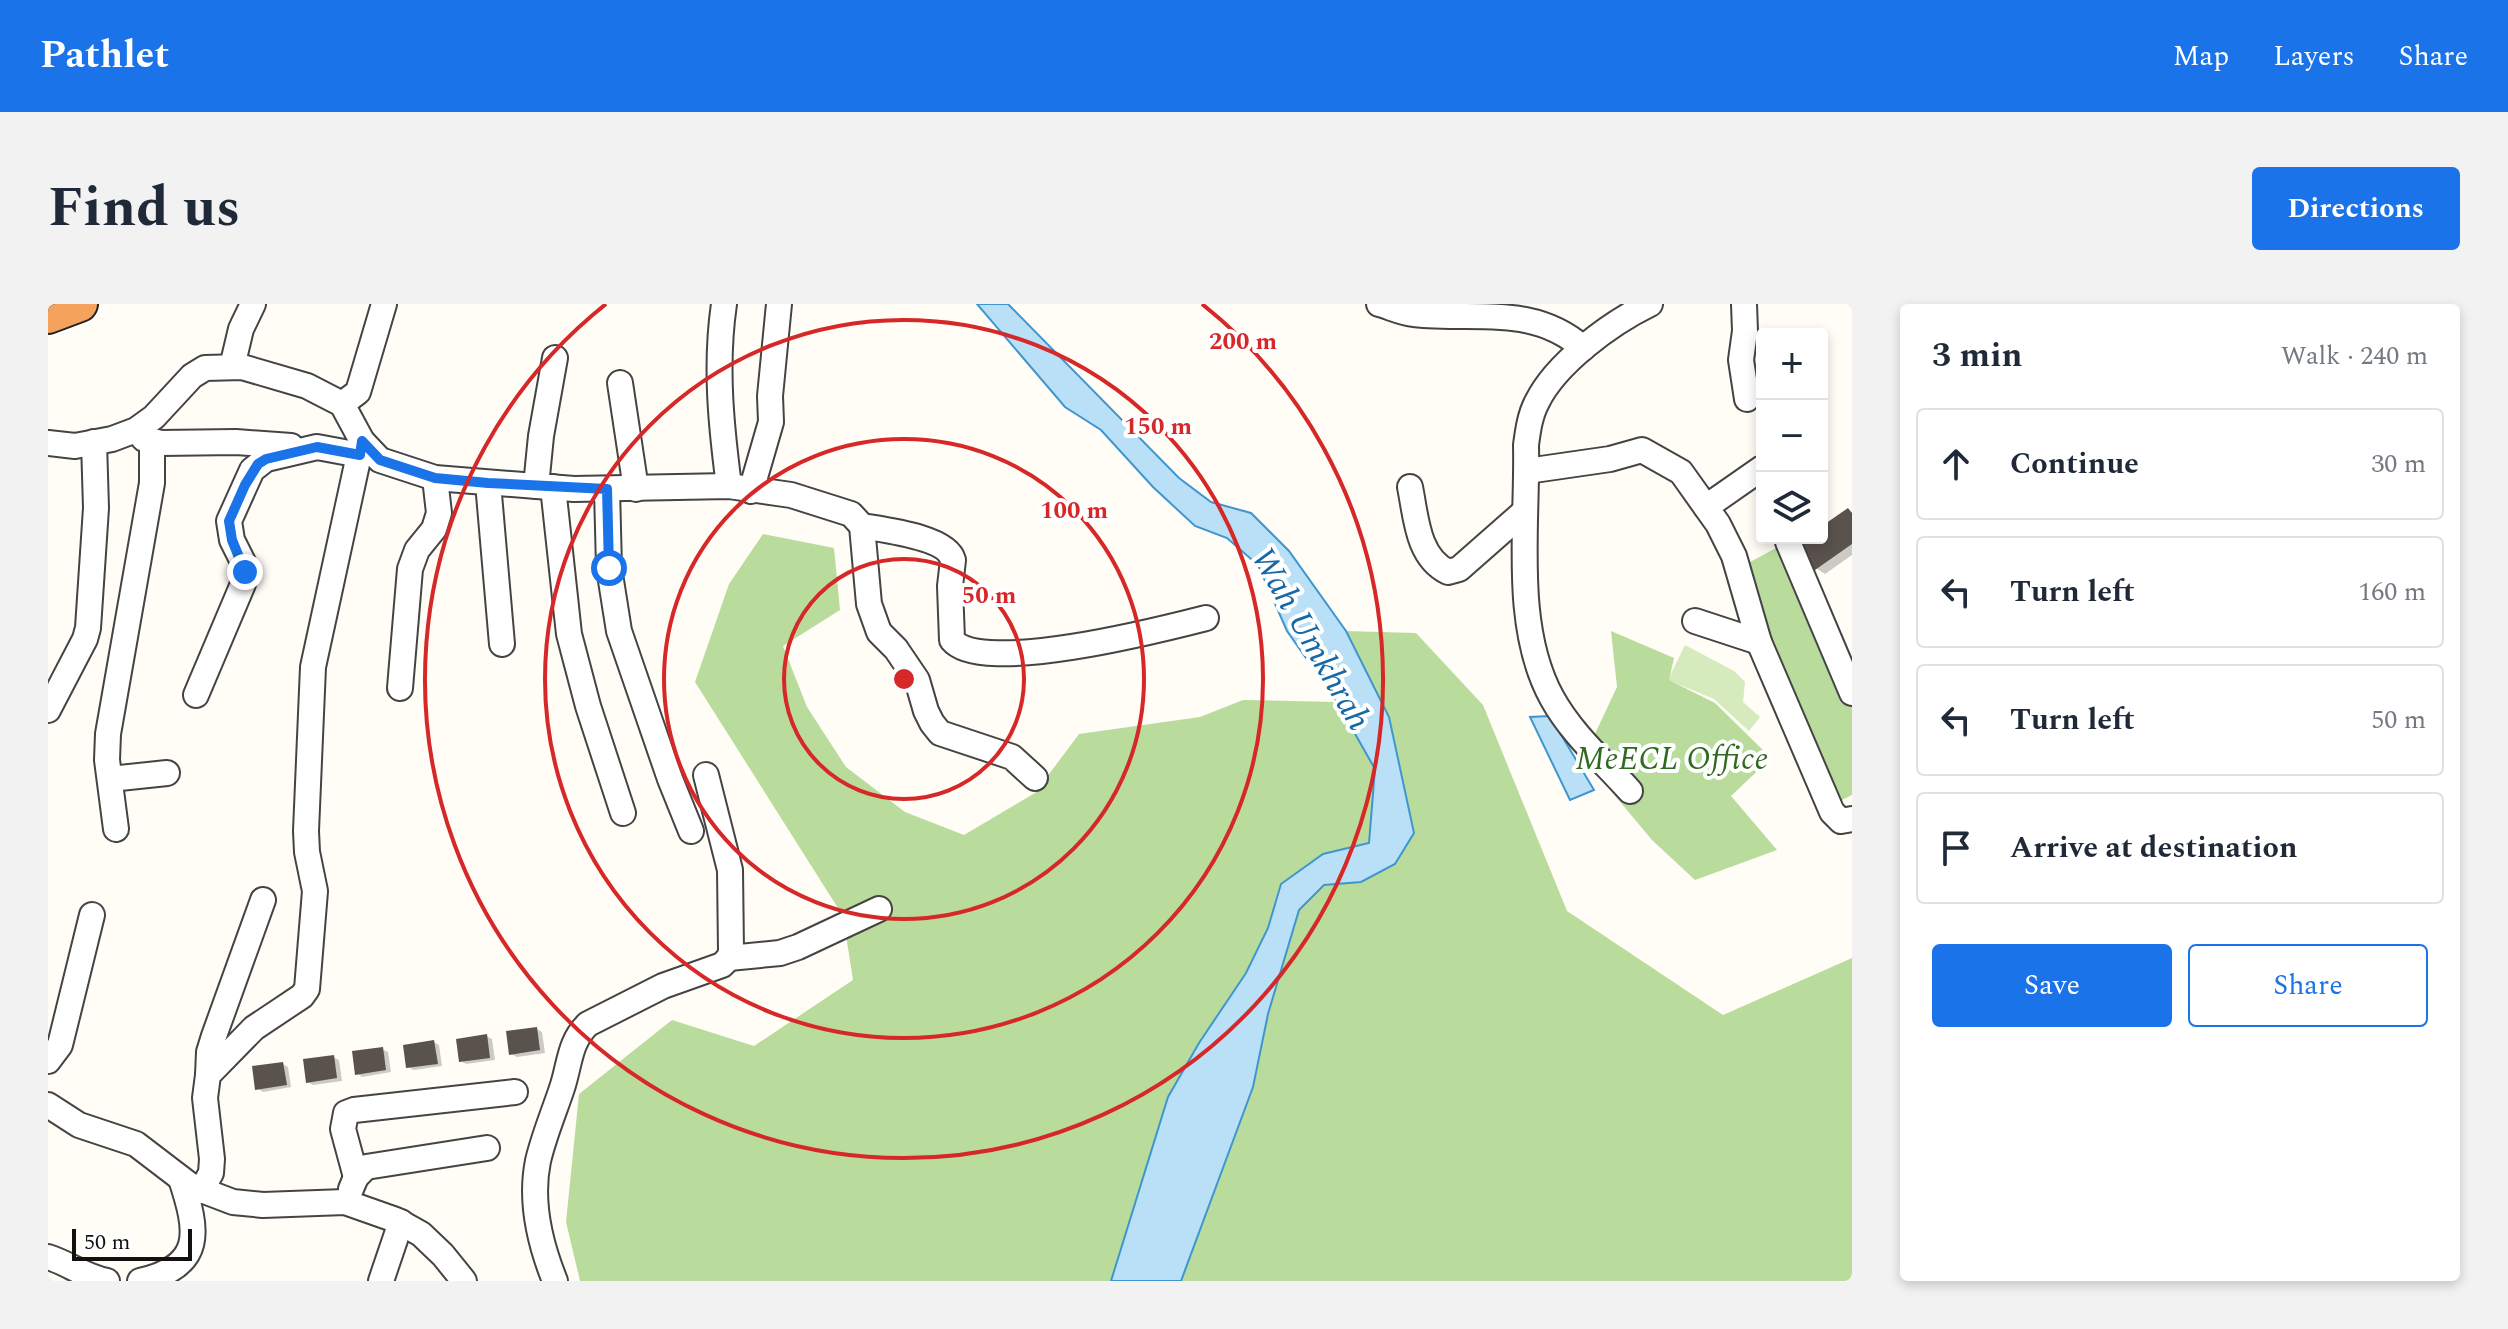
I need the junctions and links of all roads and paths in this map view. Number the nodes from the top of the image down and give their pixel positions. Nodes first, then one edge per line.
1 (80, 304) edge
2 (253, 304) edge
3 (384, 304) edge
4 (724, 304) edge
5 (779, 304) edge
6 (1379, 304) edge
7 (1650, 304) edge
8 (1744, 304) edge
9 (1454, 309) edge
10 (48, 316) edge
11 (1583, 348) junction
12 (555, 358) dead end
13 (232, 367) junction
14 (620, 383) dead end
15 (1747, 399) dead end
16 (342, 404) junction
17 (144, 436) junction
18 (94, 442) junction
19 (48, 443) edge
20 (313, 448) junction
21 (361, 448) junction
22 (1527, 471) junction
23 (1756, 472) edge
24 (435, 478) junction
25 (488, 483) junction
26 (544, 487) junction
27 (1410, 487) dead end
28 (607, 489) junction
29 (636, 489) junction
30 (740, 489) junction
31 (1706, 507) junction
32 (1525, 511) junction
33 (862, 526) junction
34 (1789, 544) edge
35 (1206, 618) dead end
36 (1695, 621) dead end
37 (1759, 642) junction
38 (502, 644) dead end
39 (400, 688) dead end
40 (1852, 693) edge
41 (196, 695) dead end
42 (48, 710) edge
43 (167, 773) dead end
44 (706, 775) dead end
45 (1035, 778) dead end
46 (110, 779) junction
47 (1630, 791) dead end
48 (623, 813) dead end
49 (1852, 819) edge
50 (116, 829) dead end
51 (691, 831) dead end
52 (263, 900) dead end
53 (879, 909) dead end
54 (92, 915) dead end
55 (729, 958) junction
56 (48, 1061) edge
57 (208, 1075) junction
58 (515, 1092) dead end
59 (48, 1105) edge
60 (487, 1148) dead end
61 (356, 1177) junction
62 (191, 1185) junction
63 (345, 1202) junction
64 (401, 1222) junction
65 (48, 1257) edge
66 (189, 1273) edge
67 (104, 1281) edge
68 (140, 1281) edge
69 (381, 1281) edge
70 (464, 1281) edge
71 (555, 1281) edge

1 - 10 highway
2 - 13 street
3 - 16 street
4 - 30 street
5 - 30 street
6 - 9 street
7 - 11 street
8 - 15 street
9 - 11 street
11 - 22 street
12 - 26 street
13 - 16 street
13 - 17 street
14 - 29 street
16 - 21 street
17 - 18 street
17 - 20 street
17 - 46 street
18 - 19 street
18 - 42 street
20 - 21 street
20 - 41 street
21 - 24 street
21 - 57 street
22 - 31 street
22 - 32 street
23 - 31 street
24 - 25 street
24 - 39 street
25 - 26 street
25 - 38 street
26 - 28 street
26 - 48 street
27 - 32 street
28 - 29 street
28 - 51 street
29 - 30 street
30 - 33 street
31 - 37 street
32 - 47 street
33 - 35 street
33 - 45 street
34 - 40 street
36 - 37 street
37 - 49 street
43 - 46 street
44 - 55 street
46 - 50 street
52 - 57 street
53 - 55 street
54 - 56 street
55 - 71 street
57 - 62 street
58 - 61 street
59 - 62 street
60 - 61 street
61 - 63 street
62 - 63 street
62 - 66 street
63 - 64 street
64 - 69 street
64 - 70 street
65 - 67 street
66 - 68 street

